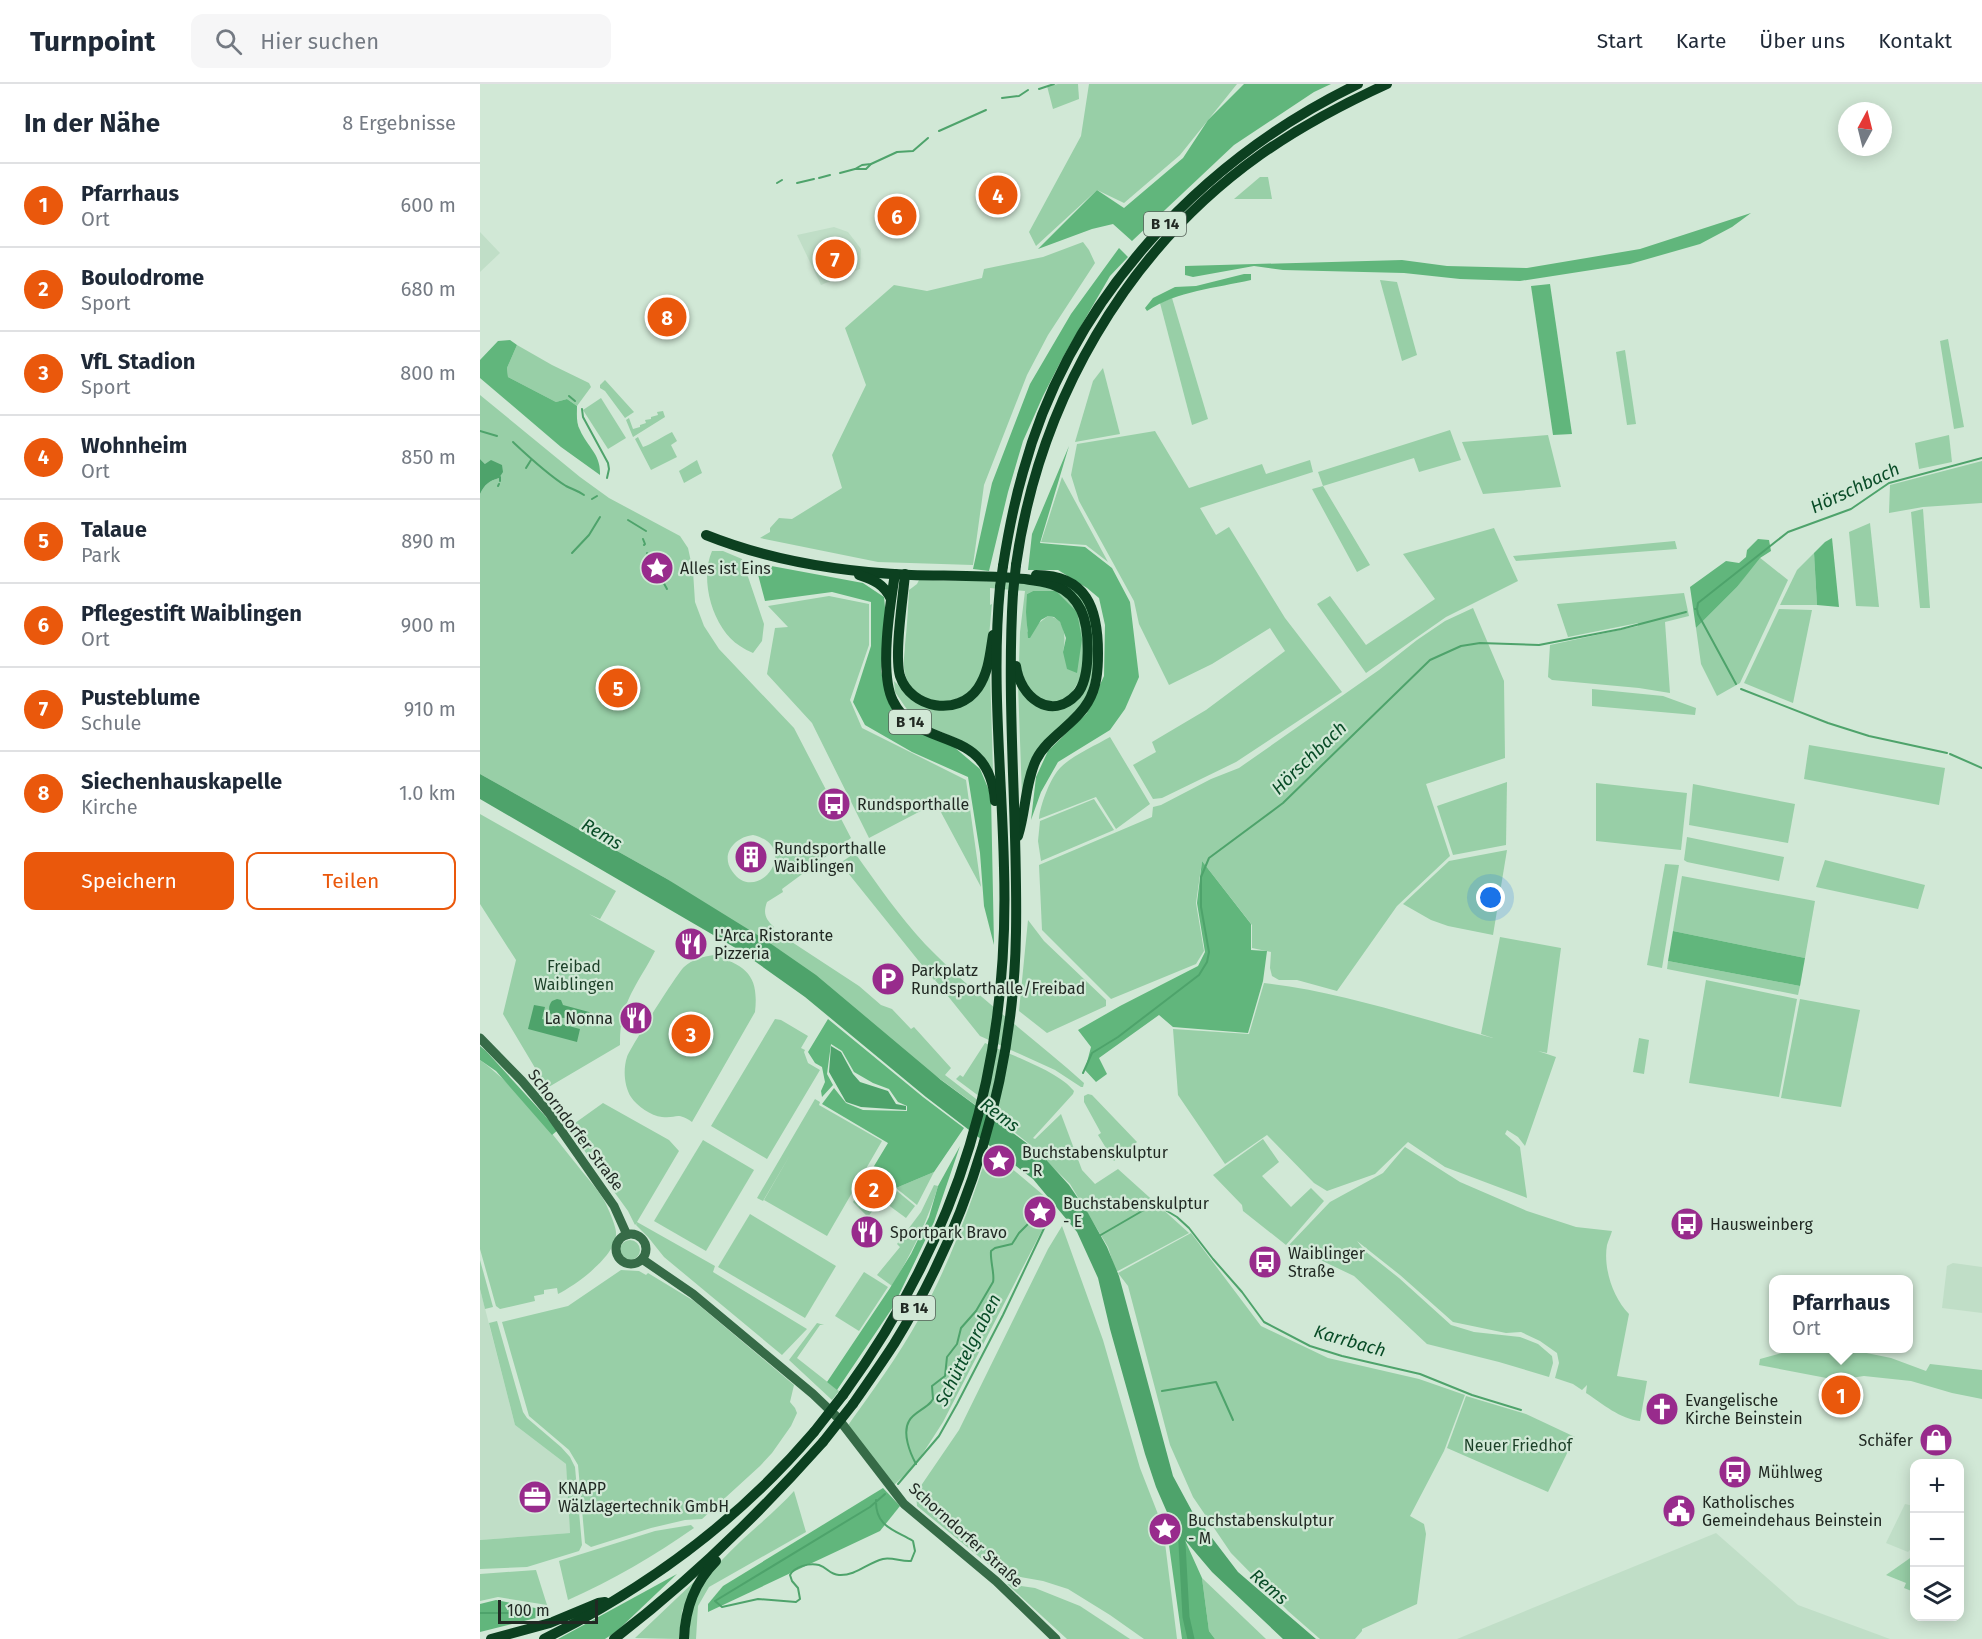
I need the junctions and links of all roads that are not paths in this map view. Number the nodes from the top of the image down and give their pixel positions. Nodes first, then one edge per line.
1 (1358, 84) edge
2 (1387, 84) edge
3 (706, 535) dead end
4 (843, 569) junction
5 (900, 574) junction
6 (1008, 577) junction
7 (891, 599) junction
8 (999, 601) junction
9 (1011, 633) junction
10 (1002, 817) junction
11 (1016, 841) junction
12 (480, 1038) edge
13 (627, 1235) junction
14 (642, 1259) junction
15 (732, 1538) junction
16 (614, 1602) junction
17 (491, 1639) edge
18 (544, 1639) edge
19 (614, 1639) edge
20 (684, 1639) edge
21 (1056, 1639) edge

1 - 8 highway, B 14, bridge
2 - 9 highway, B 14, bridge
3 - 4 highway
4 - 5 highway
4 - 7 highway
5 - 6 highway
5 - 7 highway, B 14
5 - 8 highway, B 14
6 - 9 highway
6 - 11 highway
7 - 10 highway, B 14
8 - 10 highway, B 14
9 - 11 highway, B 14
10 - 16 highway, B 14, bridge
11 - 15 highway, B 14, bridge
12 - 13 main road, Schorndorfer Straße
13 - 14 main road, Schorndorfer Straße
13 - 14 main road
14 - 21 main road, Schorndorfer Straße
15 - 19 highway, B 14
15 - 20 highway
16 - 17 highway
16 - 18 highway, B 14

